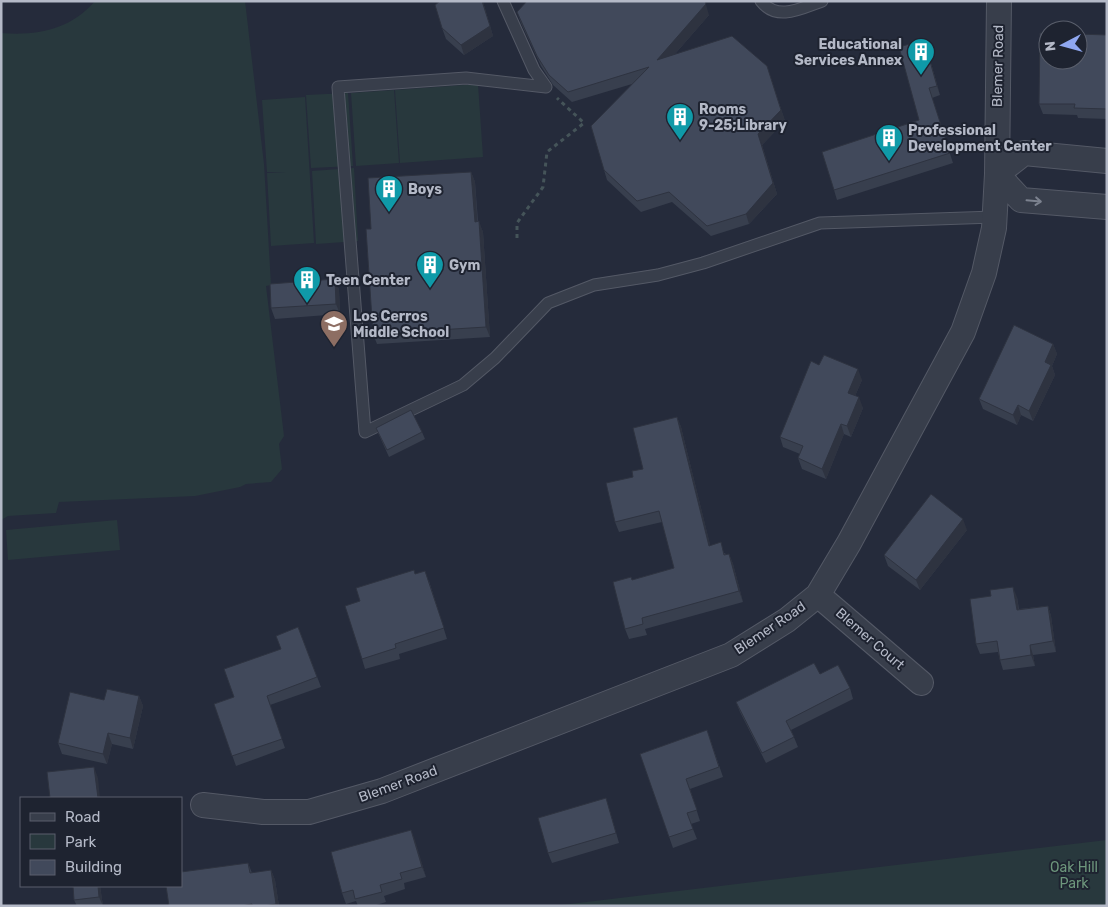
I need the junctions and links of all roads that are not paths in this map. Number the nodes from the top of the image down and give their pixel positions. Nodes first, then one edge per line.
1 (503, 1) edge
2 (761, 1) edge
3 (822, 1) edge
4 (999, 1) edge
5 (1107, 161) edge
6 (997, 174) junction
7 (1107, 207) edge
8 (994, 217) junction
9 (818, 595) junction
10 (921, 682) dead end
11 (203, 805) dead end

1 - 8 lane
2 - 3 lane
4 - 6 street, Blemer Road
5 - 6 street
6 -> 7 street
6 - 8 street, Blemer Road
8 - 9 street, Blemer Road
9 - 10 street, Blemer Court
9 - 11 street, Blemer Road

